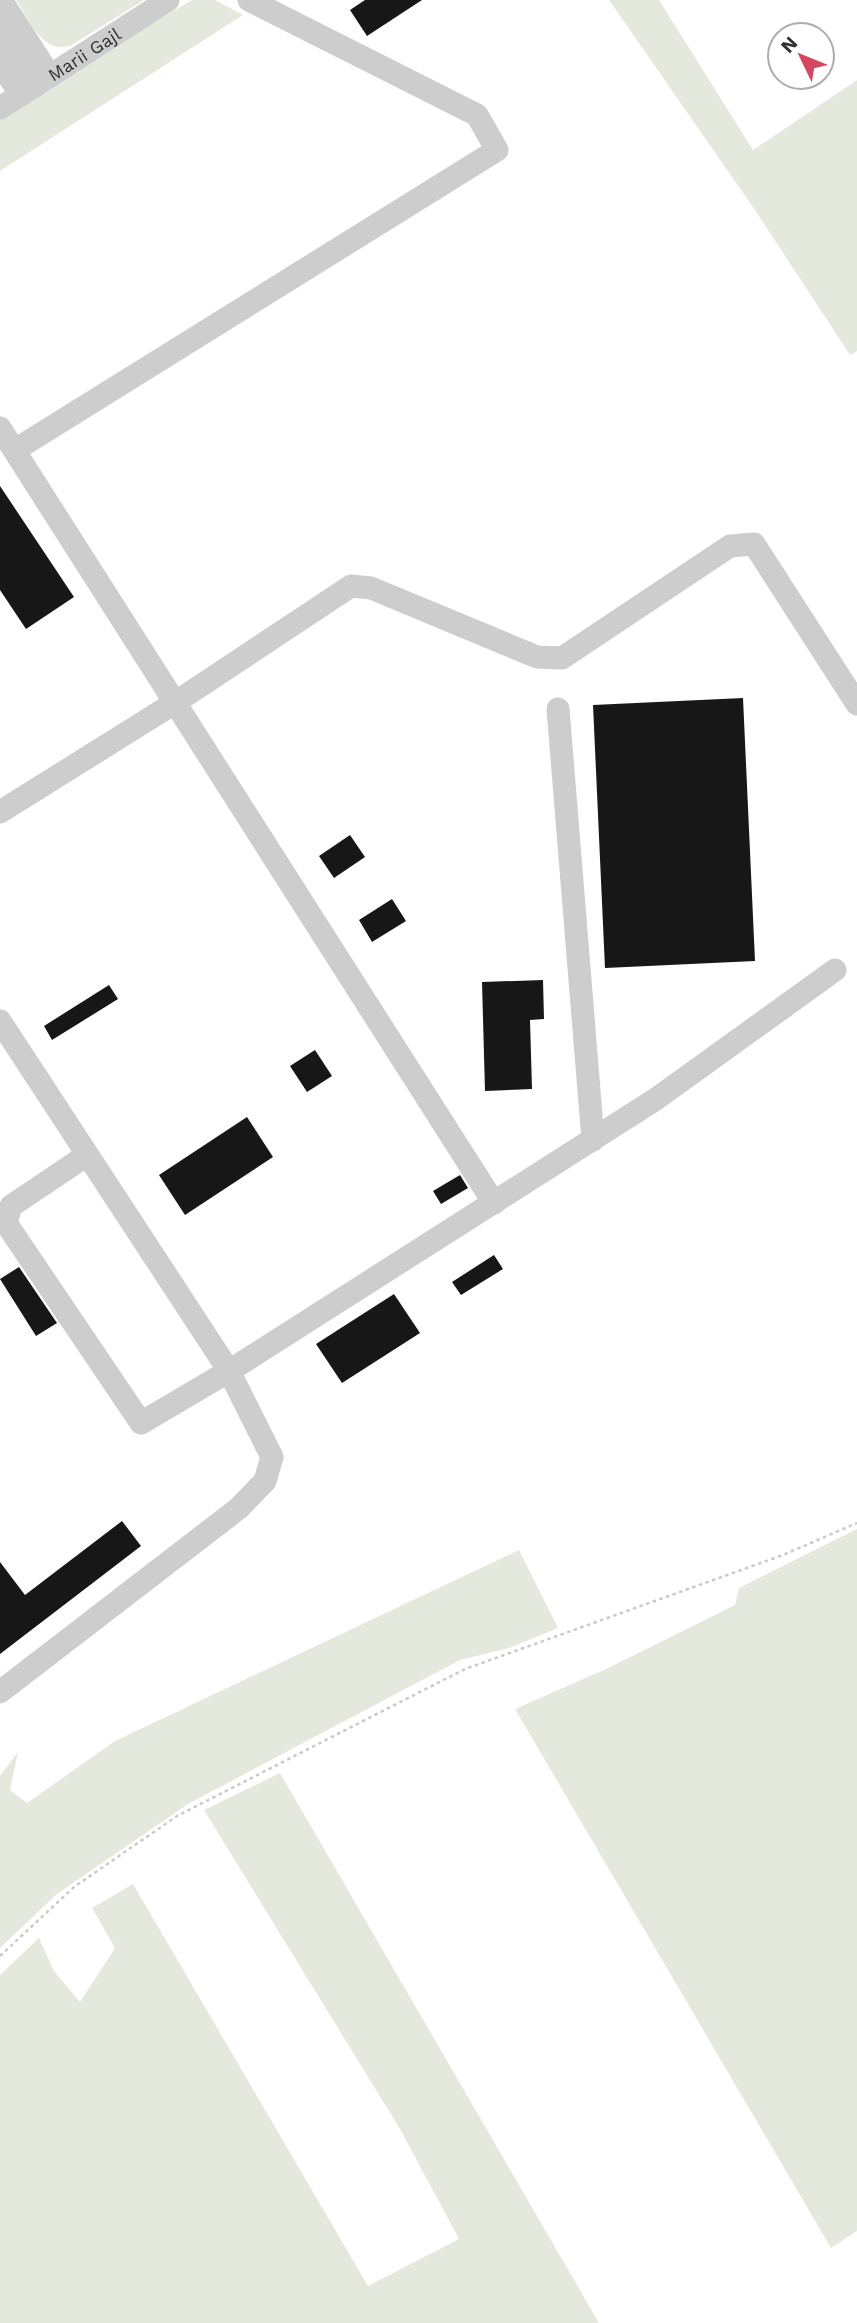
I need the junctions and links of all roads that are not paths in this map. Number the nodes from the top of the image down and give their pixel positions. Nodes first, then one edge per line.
1 (1, 0) edge
2 (168, 0) edge
3 (249, 0) edge
4 (0, 31) edge
5 (0, 63) edge
6 (35, 85) junction
7 (0, 108) edge
8 (0, 428) edge
9 (15, 450) junction
10 (176, 702) junction
11 (857, 704) edge
12 (558, 709) dead end
13 (0, 813) edge
14 (835, 970) dead end
15 (0, 1021) edge
16 (593, 1140) junction
17 (87, 1154) junction
18 (494, 1203) junction
19 (229, 1371) junction
20 (0, 1692) edge

1 - 6 street
2 - 6 street, Marii Gajl
3 - 9 street
4 - 6 street
5 - 6 street
6 - 7 street, Marii Gajl
8 - 9 street
9 - 10 street
10 - 11 street
10 - 13 street
10 - 18 street
12 - 16 street
14 - 16 street
15 - 17 street
16 - 18 street
17 - 19 street
17 - 19 street
18 - 19 street
19 - 20 street

